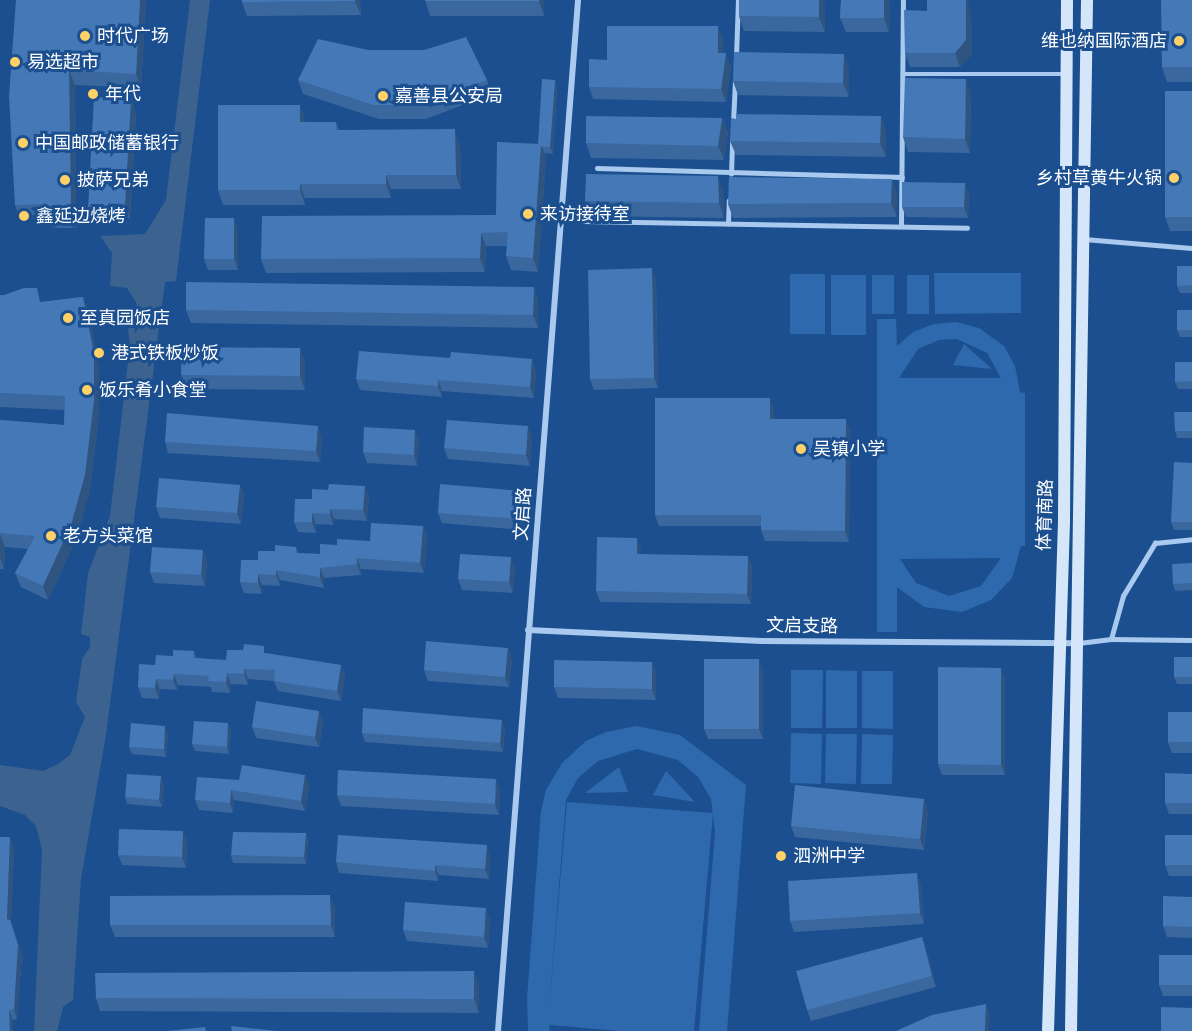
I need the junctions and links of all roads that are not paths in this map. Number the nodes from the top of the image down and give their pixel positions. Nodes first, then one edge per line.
1 (578, 0) edge
2 (738, 0) edge
3 (903, 0) edge
4 (1067, 0) edge
5 (1087, 0) edge
6 (903, 74) junction
7 (1068, 74) junction
8 (733, 126) edge
9 (732, 138) edge
10 (597, 168) dead end
11 (731, 172) junction
12 (902, 177) junction
13 (730, 182) edge
14 (730, 193) edge
15 (582, 221) dead end
16 (728, 224) junction
17 (901, 226) junction
18 (967, 228) dead end
19 (1084, 239) junction
20 (1192, 248) edge
21 (1192, 539) edge
22 (528, 630) junction
23 (1111, 639) junction
24 (1192, 640) edge
25 (1076, 643) junction
26 (1057, 646) junction
27 (498, 1031) edge
28 (1048, 1031) edge
29 (1071, 1031) edge

1 - 22 street, 文启路
2 - 8 lane
3 - 6 lane
4 - 7 main road, 体育南路
5 - 19 main road, 体育南路
6 - 7 lane
6 - 12 lane
7 - 26 main road, 体育南路
9 - 11 lane
10 - 11 lane
11 - 12 lane
11 - 13 lane
12 - 17 lane
14 - 16 lane
15 - 16 lane
16 - 17 lane
17 - 18 lane
19 - 20 lane
19 - 25 main road, 体育南路
21 - 23 lane
22 - 26 street, 文启支路
22 - 27 street, 文启路
23 - 24 lane
23 - 25 lane
25 - 26 street, 文启支路
25 - 29 main road, 体育南路
26 - 28 main road, 体育南路

